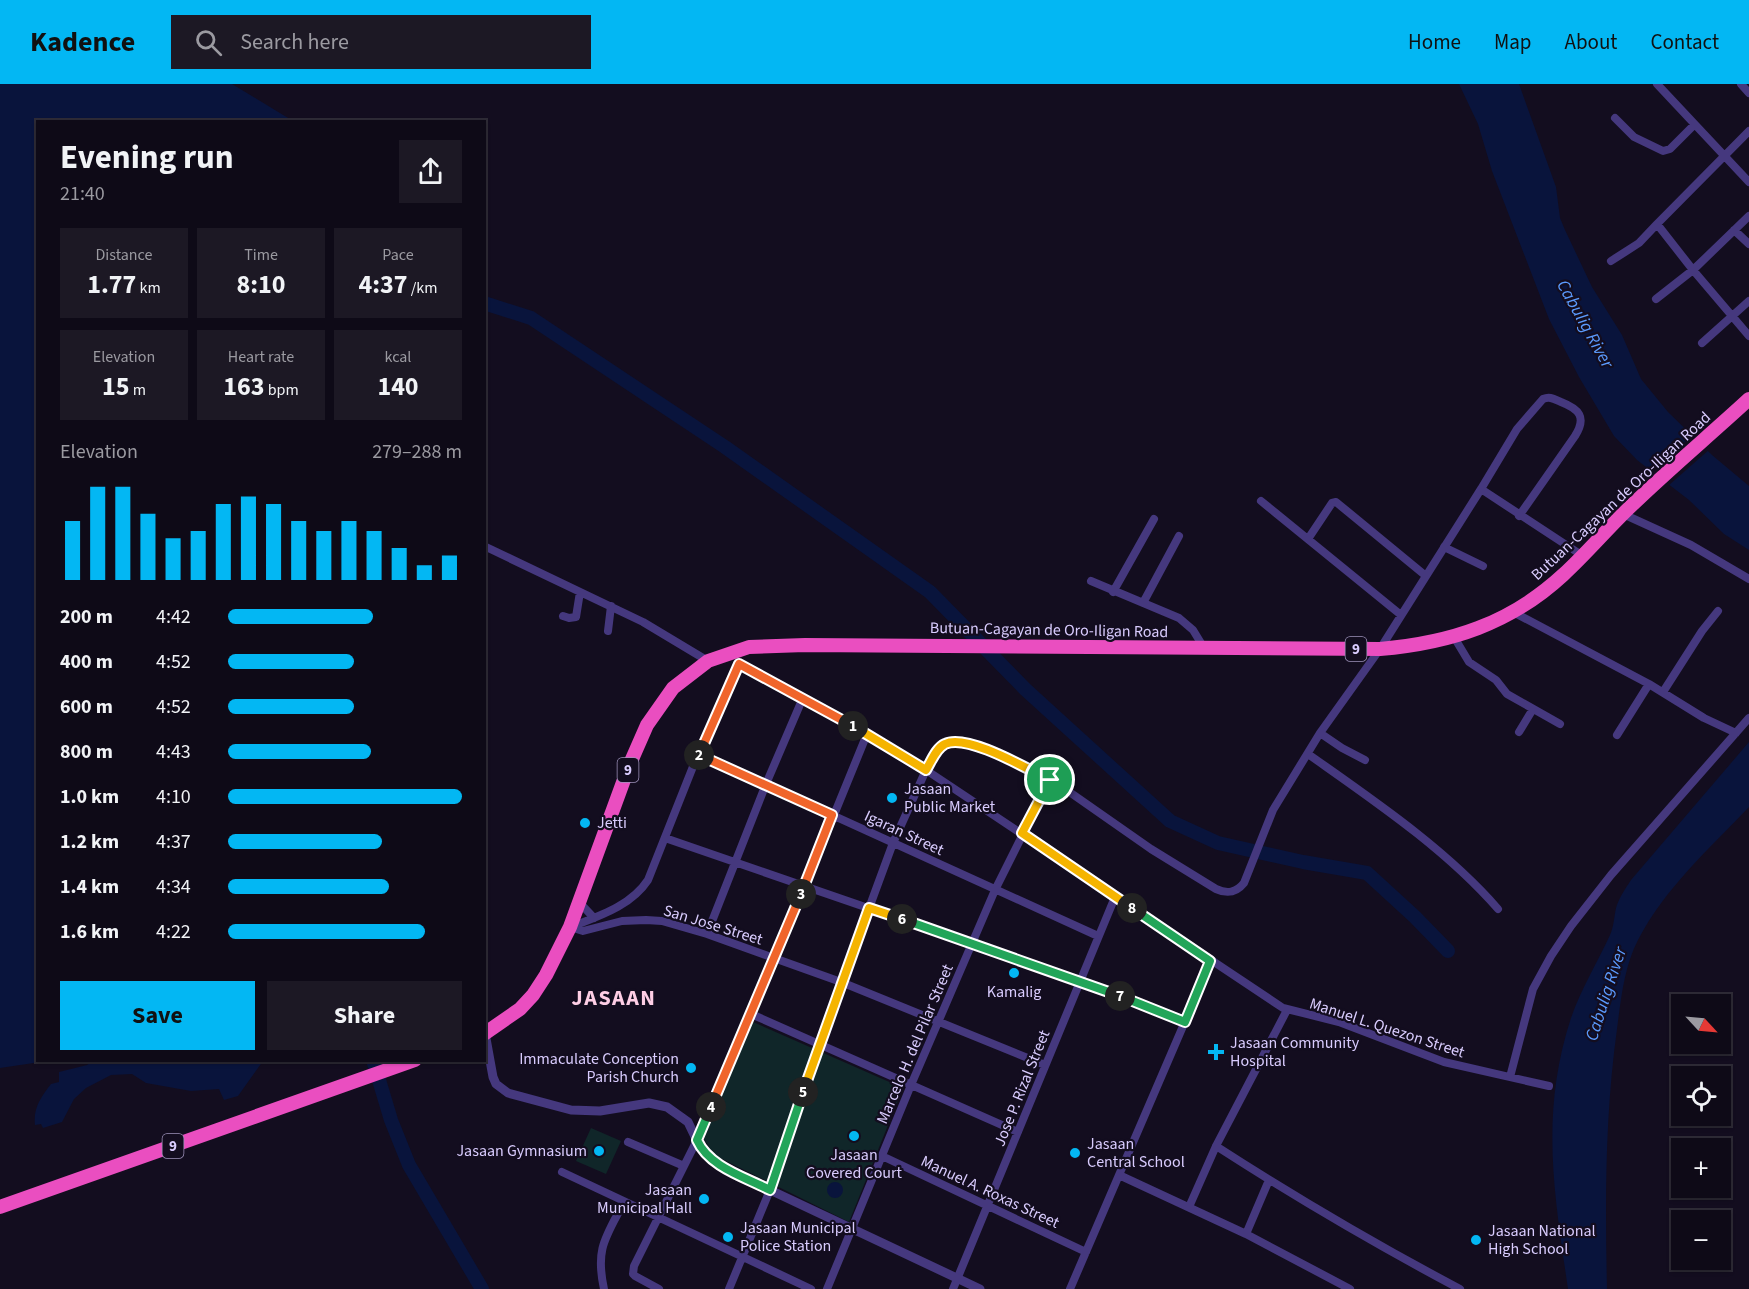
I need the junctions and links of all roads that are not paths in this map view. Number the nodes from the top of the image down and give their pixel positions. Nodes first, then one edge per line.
1 (1657, 84) edge
2 (1741, 84) edge
3 (1749, 93) edge
4 (1615, 118) dead end
5 (1694, 124) junction
6 (1749, 130) edge
7 (1725, 155) junction
8 (1749, 182) edge
9 (1749, 216) edge
10 (1658, 224) junction
11 (1734, 230) junction
12 (1749, 244) edge
13 (1611, 261) dead end
14 (1693, 270) junction
15 (1656, 299) dead end
16 (1749, 301) edge
17 (1732, 316) junction
18 (1749, 336) edge
19 (1702, 343) dead end
20 (1749, 399) edge
21 (1481, 489) junction
22 (1261, 501) dead end
23 (1628, 509) junction
24 (1519, 516) junction
25 (1154, 519) dead end
26 (1179, 536) dead end
27 (1308, 539) junction
28 (486, 547) edge
29 (1444, 547) junction
30 (1583, 556) junction
31 (1483, 566) dead end
32 (1426, 576) junction
33 (1749, 579) edge
34 (1091, 580) dead end
35 (580, 592) junction
36 (1113, 592) junction
37 (1143, 603) junction
38 (611, 606) junction
39 (1718, 611) dead end
40 (1513, 612) junction
41 (1401, 615) junction
42 (563, 616) dead end
43 (608, 631) dead end
44 (1454, 637) junction
45 (1204, 648) junction
46 (1380, 649) junction
47 (736, 657) junction
48 (708, 661) junction
49 (1649, 684) junction
50 (1663, 692) junction
51 (802, 700) junction
52 (1533, 709) junction
53 (1749, 718) edge
54 (1560, 724) dead end
55 (1520, 732) dead end
56 (1320, 733) junction
57 (1737, 733) junction
58 (867, 734) junction
59 (1617, 735) dead end
60 (698, 754) junction
61 (1308, 754) junction
62 (1365, 760) dead end
63 (926, 770) junction
64 (1050, 780) junction
65 (766, 784) junction
66 (832, 815) junction
67 (1022, 833) junction
68 (665, 838) junction
69 (893, 843) junction
70 (735, 862) junction
71 (805, 886) junction
72 (995, 890) junction
73 (1115, 897) junction
74 (579, 902) junction
75 (869, 908) junction
76 (1498, 909) dead end
77 (594, 918) junction
78 (570, 927) junction
79 (707, 934) junction
80 (1098, 936) junction
81 (973, 944) junction
82 (774, 958) junction
83 (1210, 961) junction
84 (1080, 981) junction
85 (841, 982) junction
86 (1287, 1010) junction
87 (751, 1014) junction
88 (939, 1022) junction
89 (1185, 1022) junction
90 (486, 1032) edge
91 (486, 1038) edge
92 (819, 1044) junction
93 (409, 1062) edge
94 (1045, 1065) junction
95 (1510, 1077) junction
96 (911, 1085) junction
97 (1549, 1086) dead end
98 (1018, 1132) junction
99 (697, 1140) junction
100 (628, 1142) dead end
101 (1216, 1146) junction
102 (882, 1156) junction
103 (684, 1166) junction
104 (562, 1172) dead end
105 (1119, 1175) junction
106 (1269, 1180) junction
107 (770, 1190) junction
108 (624, 1202) junction
109 (989, 1205) junction
110 (0, 1207) edge
111 (1189, 1207) junction
112 (659, 1217) junction
113 (852, 1229) junction
114 (1246, 1234) junction
115 (1086, 1252) junction
116 (743, 1258) junction
117 (957, 1278) junction
118 (604, 1289) edge
119 (659, 1289) edge
120 (729, 1289) edge
121 (811, 1289) edge
122 (827, 1289) edge
123 (953, 1289) edge
124 (980, 1289) edge
125 (1070, 1289) edge
126 (1350, 1289) edge
127 (1460, 1289) edge

1 - 5 street
2 - 3 street
4 - 5 street
5 - 7 street
6 - 7 street
7 - 8 street
7 - 10 street
9 - 11 street
10 - 13 street
10 - 14 street
11 - 12 street
11 - 14 street
14 - 15 street
14 - 17 street
16 - 17 street
17 - 18 street
17 - 19 street
20 - 23 highway, Butuan-Cagayan de Oro-Iligan Road / 9
21 - 24 street
21 - 24 street
21 - 29 street
22 - 27 street
23 - 30 highway, Butuan-Cagayan de Oro-Iligan Road / 9
23 - 33 street
24 - 30 street
25 - 36 street
26 - 37 street
27 - 32 street
27 - 41 street
28 - 35 street
29 - 31 street
29 - 32 street
30 - 40 highway, Butuan-Cagayan de Oro-Iligan Road / 9
32 - 41 street
34 - 36 street
35 - 38 street
35 - 42 street
36 - 37 street
37 - 45 street
38 - 43 street
38 - 48 street
39 - 50 street
40 - 44 highway, Butuan-Cagayan de Oro-Iligan Road / 9
40 - 49 street
41 - 46 street
44 - 46 highway, Butuan-Cagayan de Oro-Iligan Road / 9
44 - 52 street
45 - 46 highway, Butuan-Cagayan de Oro-Iligan Road / 9
45 - 47 highway, Butuan-Cagayan de Oro-Iligan Road / 9
46 - 56 street
47 - 48 highway, Butuan-Cagayan de Oro-Iligan Road / 9
47 - 51 street, Manuel L. Quezon Street
47 - 60 street
48 - 74 highway, Butuan-Cagayan de Oro-Iligan Road / 9
49 - 50 street
49 - 59 street
50 - 57 street
51 - 58 street, Manuel L. Quezon Street
51 - 65 street
52 - 54 street
52 - 55 street
53 - 57 street
56 - 61 street
56 - 62 street
57 - 95 street
58 - 63 street, Manuel L. Quezon Street
58 - 66 street
60 - 65 street, Igaran Street
60 - 68 street
61 - 64 street
61 - 76 street
63 - 64 street
63 - 67 street, Manuel L. Quezon Street
63 - 69 street
64 - 67 street, Marcelo H. del Pilar Street
65 - 66 street, Igaran Street
65 - 70 street
66 - 69 street, Igaran Street
66 - 71 street
67 - 72 street, Marcelo H. del Pilar Street
67 - 73 street, Manuel L. Quezon Street
68 - 70 street
68 - 77 street
69 - 72 street, Igaran Street
69 - 75 street
70 - 71 street
70 - 79 street
71 - 75 street
71 - 82 street
72 - 80 street, Igaran Street
72 - 81 street, Marcelo H. del Pilar Street
73 - 80 street, Jose P. Rizal Street
73 - 83 street, Manuel L. Quezon Street
74 - 77 street
74 - 78 highway, Butuan-Cagayan de Oro-Iligan Road / 9
75 - 81 street
75 - 85 street
77 - 78 street
78 - 79 street, San Jose Street
78 - 90 highway, Butuan-Cagayan de Oro-Iligan Road / 9
79 - 82 street, San Jose Street
80 - 84 street, Jose P. Rizal Street
81 - 84 street
81 - 88 street, Marcelo H. del Pilar Street
82 - 85 street, San Jose Street
82 - 87 street
83 - 86 street, Manuel L. Quezon Street
83 - 89 street
84 - 89 street
84 - 94 street, Jose P. Rizal Street
85 - 88 street, San Jose Street
85 - 92 street
86 - 95 street, Manuel L. Quezon Street
86 - 101 street
87 - 92 street
87 - 99 street
88 - 94 street, San Jose Street
88 - 96 street, Marcelo H. del Pilar Street
89 - 105 street
91 - 99 street
92 - 96 street
92 - 107 street
93 - 110 highway, 9
94 - 98 street, Jose P. Rizal Street
95 - 97 street, Manuel L. Quezon Street
96 - 98 street
96 - 102 street, Marcelo H. del Pilar Street
98 - 109 street, Jose P. Rizal Street
99 - 103 street
99 - 107 street
100 - 103 street
101 - 106 street
101 - 111 street
102 - 109 street, Manuel A. Roxas Street
102 - 113 street, Marcelo H. del Pilar Street
103 - 112 street
104 - 108 street
105 - 111 street
105 - 115 street
106 - 114 street
106 - 127 street
107 - 113 street
107 - 116 street
108 - 112 street
108 - 118 street
109 - 115 street, Manuel A. Roxas Street
109 - 117 street, Jose P. Rizal Street
111 - 114 street
112 - 116 street
112 - 119 street
113 - 117 street
113 - 122 street, Marcelo H. del Pilar Street
114 - 126 street
115 - 125 street
116 - 120 street
116 - 121 street
117 - 123 street, Jose P. Rizal Street
117 - 124 street

